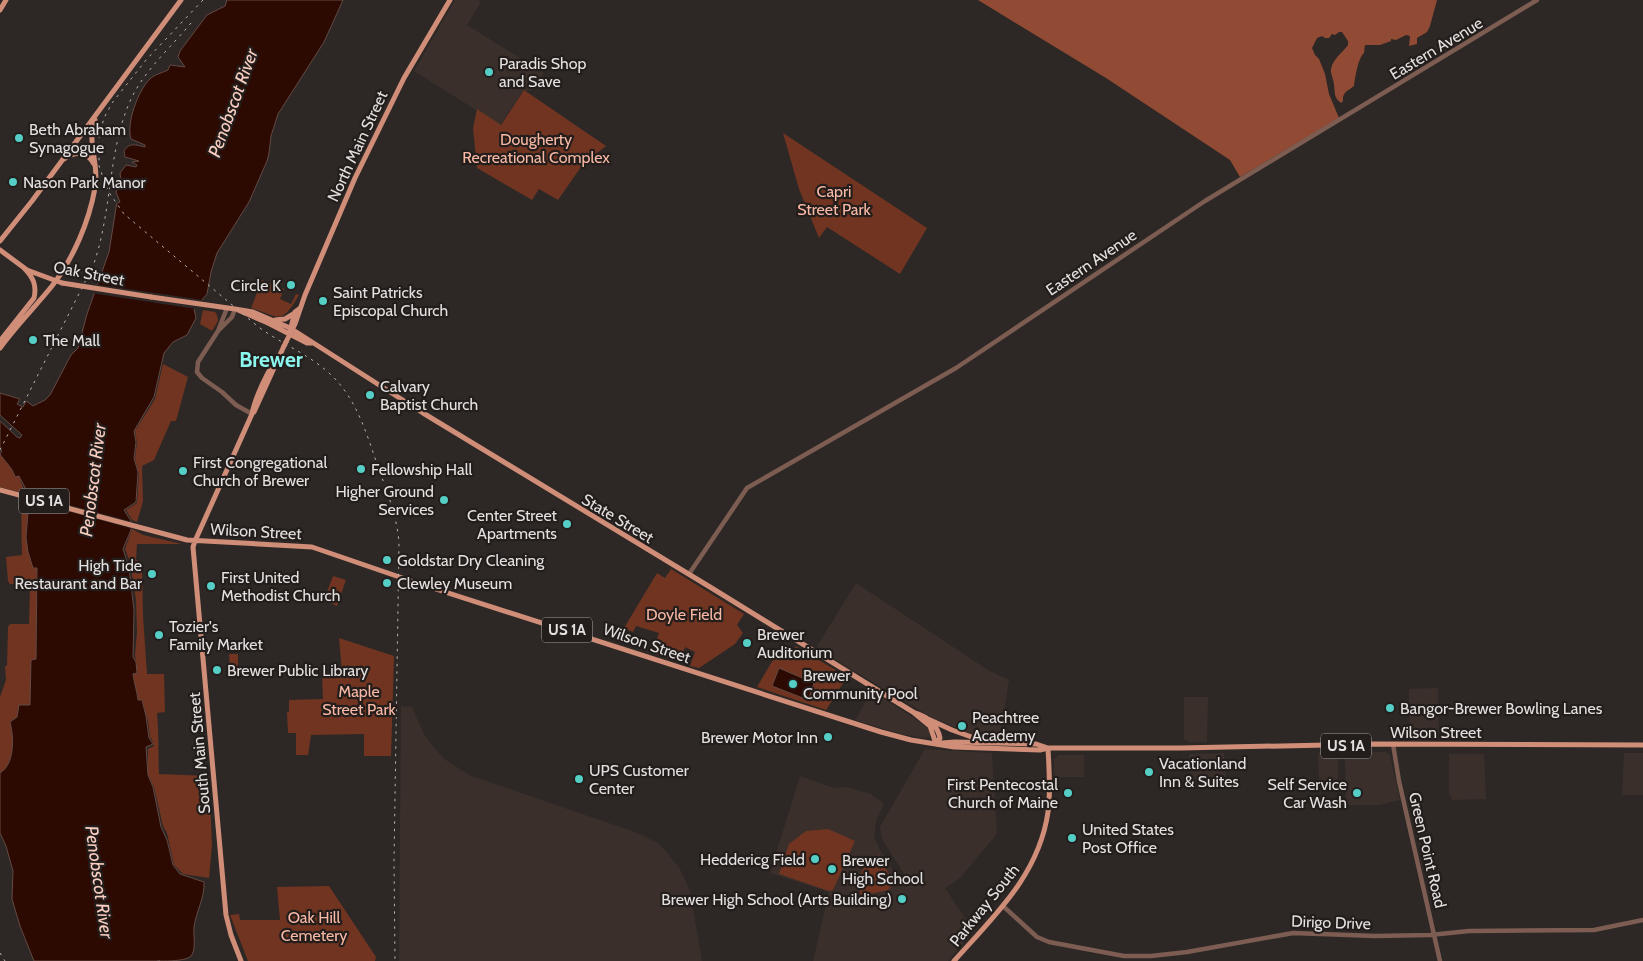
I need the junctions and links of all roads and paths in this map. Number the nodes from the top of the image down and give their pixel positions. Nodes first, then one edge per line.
1 (6, 0) edge
2 (181, 0) edge
3 (450, 0) edge
4 (1537, 0) edge
5 (0, 10) edge
6 (100, 110) junction
7 (60, 162) junction
8 (95, 167) junction
9 (0, 241) edge
10 (0, 250) edge
11 (24, 268) junction
12 (55, 281) junction
13 (151, 297) joint
14 (227, 308) junction
15 (235, 309) junction
16 (297, 310) junction
17 (274, 320) junction
18 (291, 330) junction
19 (218, 331) junction
20 (0, 341) edge
21 (0, 348) edge
22 (252, 414) junction
23 (0, 490) edge
24 (195, 541) junction
25 (689, 574) junction
26 (913, 712) junction
27 (928, 718) junction
28 (989, 743) junction
29 (936, 744) junction
30 (1393, 744) junction
31 (1643, 745) edge
32 (1048, 748) junction
33 (1003, 906) junction
34 (1643, 920) edge
35 (1434, 935) junction
36 (241, 961) edge
37 (954, 961) edge
38 (1440, 961) edge

1 - 5 main road
2 - 6 main road
3 - 16 main road, North Main Street
4 - 25 street, Eastern Avenue
6 - 7 main road
6 - 8 main road
7 - 8 main road
7 - 9 main road
8 - 12 main road
10 - 11 main road, Oak Street
11 - 12 main road, Oak Street
11 - 20 main road
12 - 13 main road, Oak Street, bridge
12 - 21 main road
13 - 14 main road, State Street
14 - 15 main road, State Street
14 - 19 street
15 - 17 main road, State Street
15 - 18 main road, State Street
15 - 19 street
16 - 17 main road
16 - 18 main road, North Main Street
17 - 18 main road, State Street
18 - 22 main road, North Main Street
18 - 25 main road, State Street
19 - 22 street
22 - 24 main road, North Main Street
23 - 24 main road, Wilson Street / US 1A
24 - 29 main road, Wilson Street / US 1A
24 - 36 main road, South Main Street
25 - 26 main road, State Street
26 - 27 main road, State Street
26 - 29 main road, State Street
27 - 28 main road, State Street
27 - 29 main road
28 - 29 main road, Wilson Street / US 1A
28 - 32 main road, Wilson Street / US 1A
29 - 32 main road, Wilson Street / US 1A
30 - 31 main road, Wilson Street / US 1A
30 - 32 main road, Wilson Street / US 1A
30 - 35 street, Green Point Road
32 - 33 main road, Parkway South
33 - 35 street, Dirigo Drive
33 - 37 main road, Parkway South
34 - 35 street, Dirigo Drive
35 - 38 street, Green Point Road

